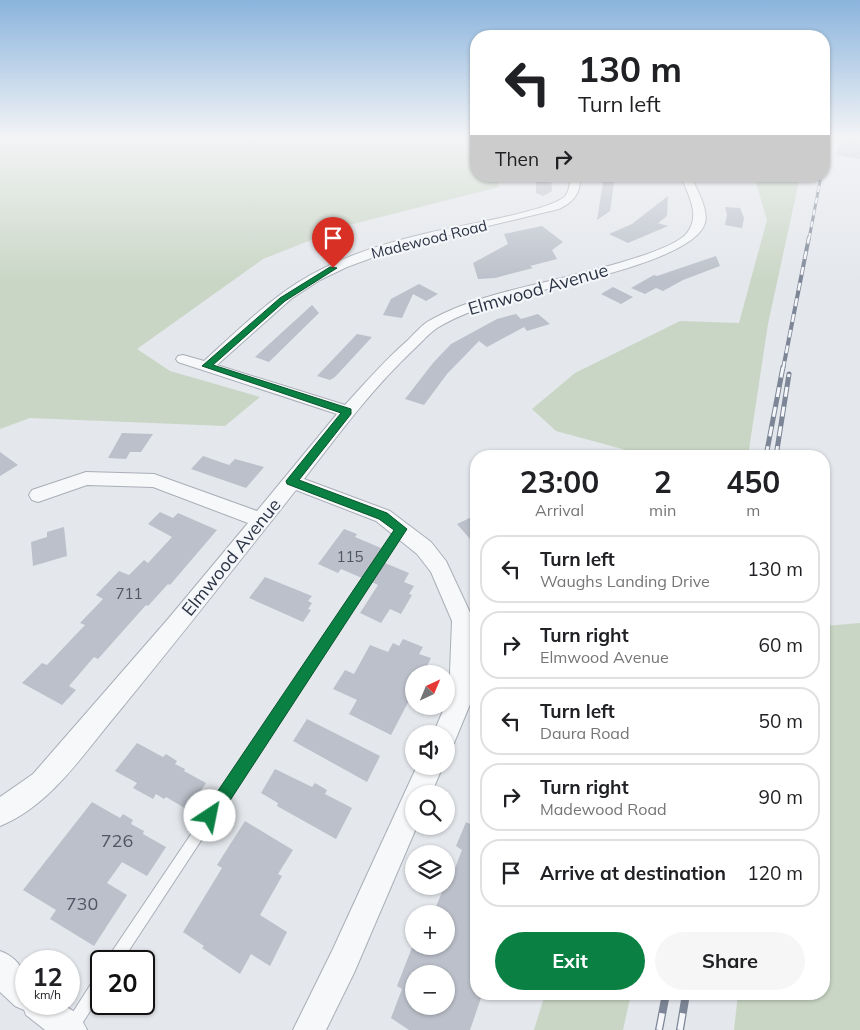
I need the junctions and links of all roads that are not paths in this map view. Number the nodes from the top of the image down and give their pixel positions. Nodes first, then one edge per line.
1 (574, 185) edge
2 (690, 185) edge
3 (183, 359) dead end
4 (207, 366) junction
5 (348, 412) junction
6 (291, 481) junction
7 (38, 495) dead end
8 (260, 520) junction
9 (401, 529) junction
10 (449, 725) edge
11 (0, 813) edge
12 (405, 823) edge
13 (121, 950) edge
14 (0, 966) edge
15 (15, 987) edge
16 (90, 998) edge
17 (52, 1015) edge
18 (70, 1029) edge
19 (310, 1030) edge

1 - 4 street, Madewood Road
2 - 5 street, Elmwood Avenue
3 - 4 street
4 - 5 street
5 - 6 street, Elmwood Avenue
6 - 8 street, Elmwood Avenue
6 - 9 street
7 - 8 street
8 - 11 street, Elmwood Avenue
9 - 10 street
9 - 13 lane
12 - 19 street
14 - 15 street
16 - 18 lane
17 - 18 street

